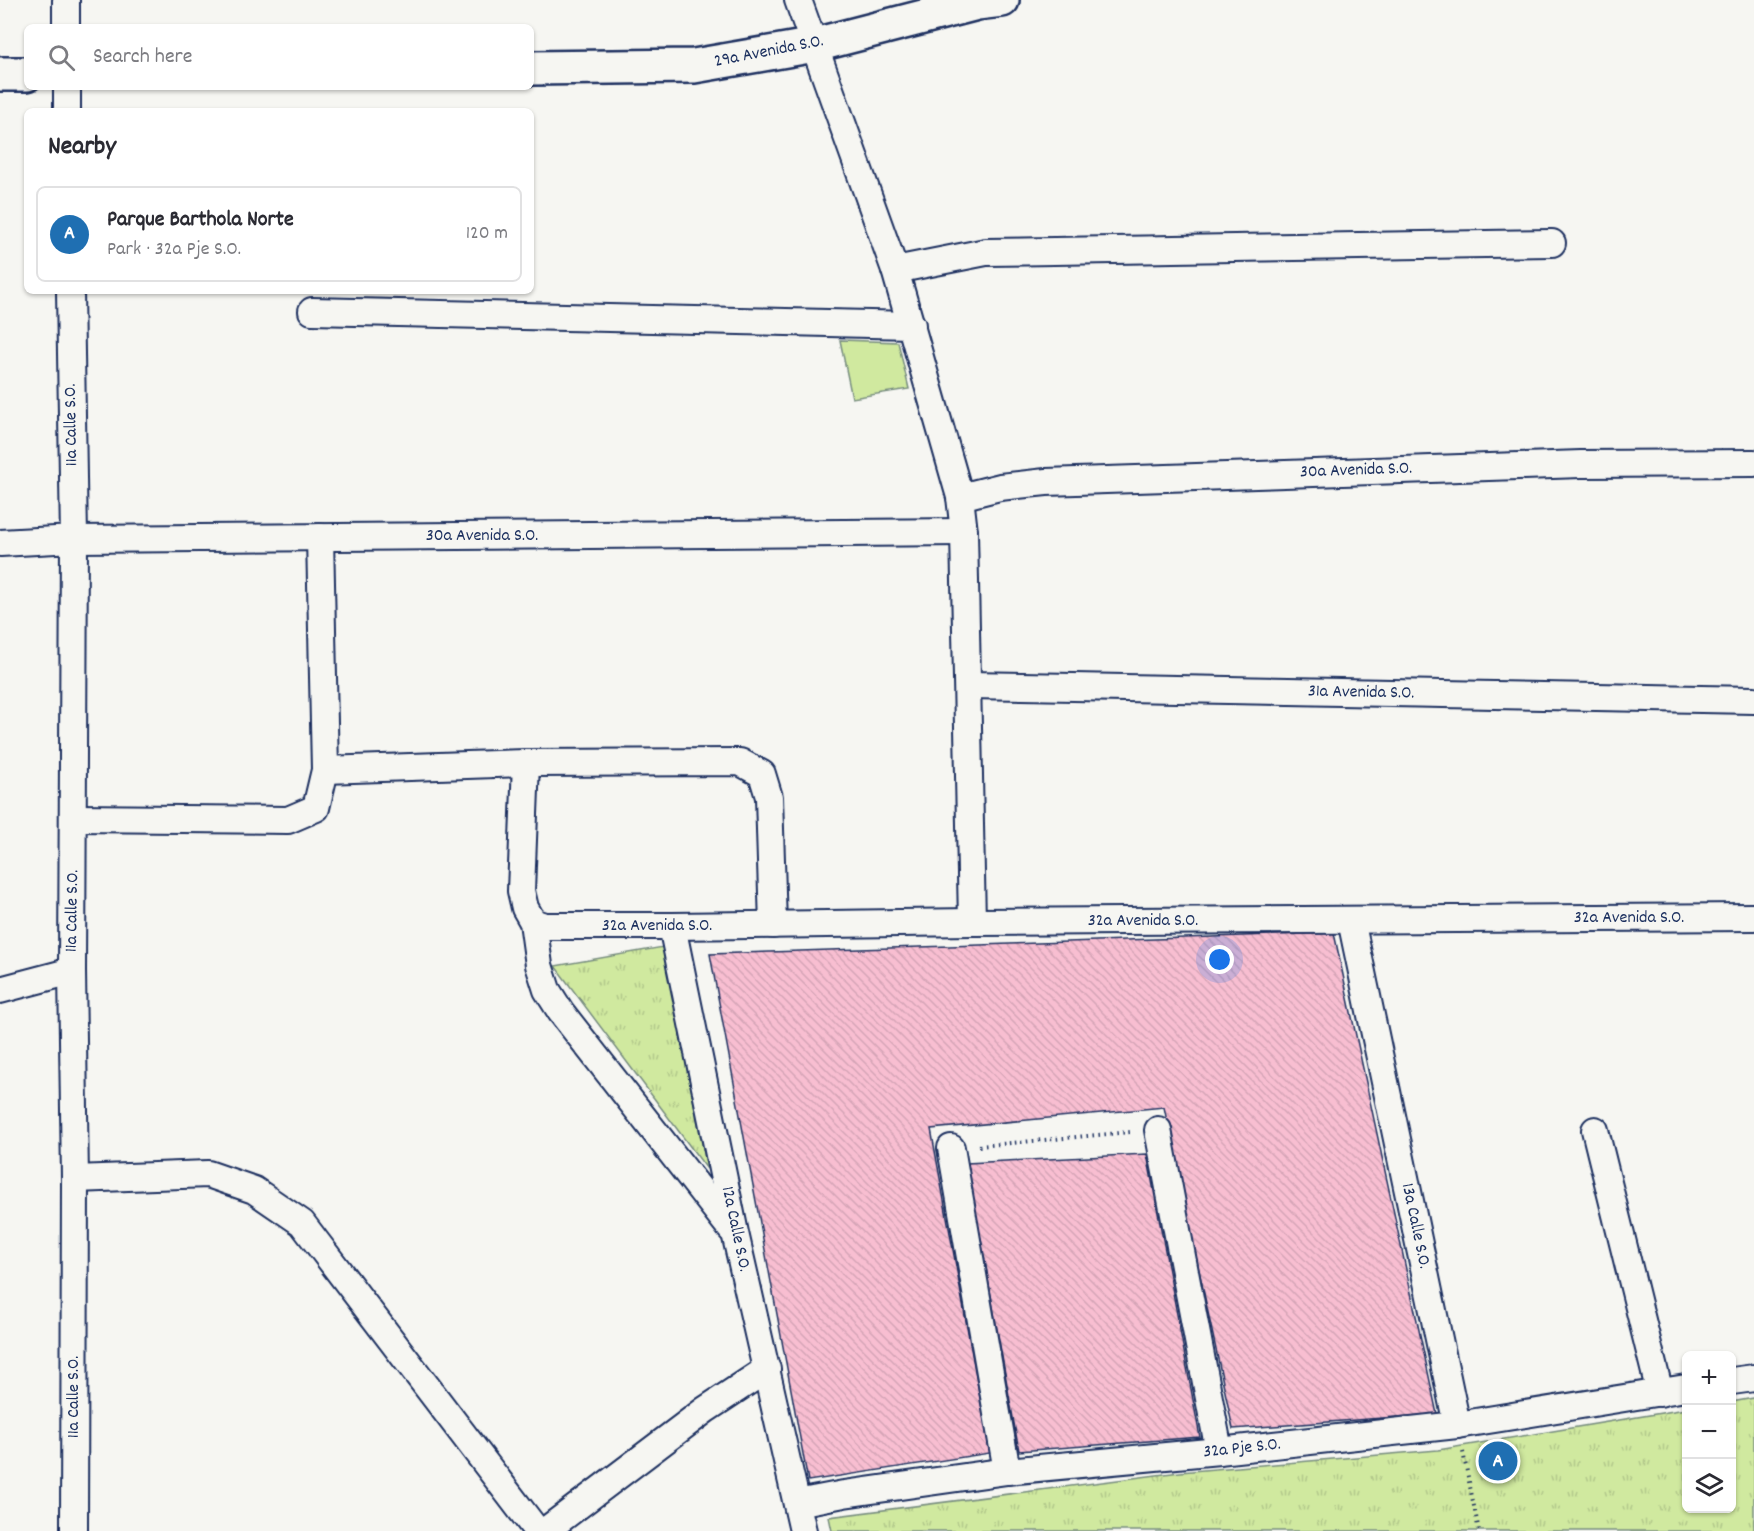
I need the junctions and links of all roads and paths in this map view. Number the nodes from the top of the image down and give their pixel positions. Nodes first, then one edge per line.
1 (66, 0) edge
2 (798, 0) edge
3 (1002, 0) edge
4 (66, 24) edge
5 (815, 45) junction
6 (534, 68) edge
7 (0, 74) edge
8 (24, 74) edge
9 (67, 90) edge
10 (67, 108) edge
11 (1552, 243) dead end
12 (895, 270) junction
13 (70, 294) edge
14 (312, 311) dead end
15 (912, 326) junction
16 (1754, 463) edge
17 (960, 497) junction
18 (964, 532) junction
19 (320, 537) junction
20 (74, 540) junction
21 (0, 543) edge
22 (969, 685) junction
23 (1754, 700) edge
24 (526, 763) junction
25 (325, 770) junction
26 (74, 818) junction
27 (1754, 917) edge
28 (1352, 920) junction
29 (533, 922) junction
30 (972, 922) junction
31 (773, 925) junction
32 (672, 926) junction
33 (72, 970) junction
34 (0, 990) edge
35 (1158, 1130) joint
36 (1595, 1130) dead end
37 (951, 1148) joint
38 (75, 1179) junction
39 (735, 1233) junction
40 (767, 1369) junction
41 (1754, 1378) edge
42 (1736, 1380) edge
43 (1682, 1389) edge
44 (1660, 1392) junction
45 (1457, 1425) junction
46 (1219, 1451) junction
47 (1007, 1471) junction
48 (797, 1503) junction
49 (74, 1531) edge
50 (537, 1531) edge
51 (545, 1531) edge
52 (803, 1531) edge
53 (1479, 1531) edge

1 - 4 street
2 - 5 street
3 - 5 street, 29a Avenida S.O.
5 - 6 street, 29a Avenida S.O.
5 - 12 street
7 - 8 street
9 - 10 street
11 - 12 street
12 - 15 street
13 - 20 street, 11a Calle S.O.
14 - 15 street
15 - 17 street
16 - 17 street, 30a Avenida S.O.
17 - 18 street
18 - 19 street, 30a Avenida S.O.
18 - 22 street
19 - 20 street, 30a Avenida S.O.
19 - 25 street
20 - 21 street, 30a Avenida S.O.
20 - 26 street, 11a Calle S.O.
22 - 23 street, 31a Avenida S.O.
22 - 30 street
24 - 25 street
24 - 29 street
24 - 31 street
25 - 26 street
26 - 33 street, 11a Calle S.O.
27 - 28 street, 32a Avenida S.O.
28 - 30 street, 32a Avenida S.O.
28 - 45 street, 13a Calle S.O.
29 - 32 street, 32a Avenida S.O.
29 - 39 street
30 - 31 street, 32a Avenida S.O.
31 - 32 street, 32a Avenida S.O.
32 - 39 street, 12a Calle S.O.
33 - 34 street
33 - 38 street, 11a Calle S.O.
35 - 37 path
35 - 46 street
36 - 44 street
37 - 47 street
38 - 49 street, 11a Calle S.O.
38 - 50 street
39 - 40 street, 12a Calle S.O.
40 - 48 street, 12a Calle S.O.
40 - 51 street
41 - 42 street
43 - 44 street, 32a Pje S.O.
44 - 45 street, 32a Pje S.O.
45 - 46 street, 32a Pje S.O.
45 - 53 path
46 - 47 street, 32a Pje S.O.
47 - 48 street, 32a Pje S.O.
48 - 52 street, 12a Calle S.O.

